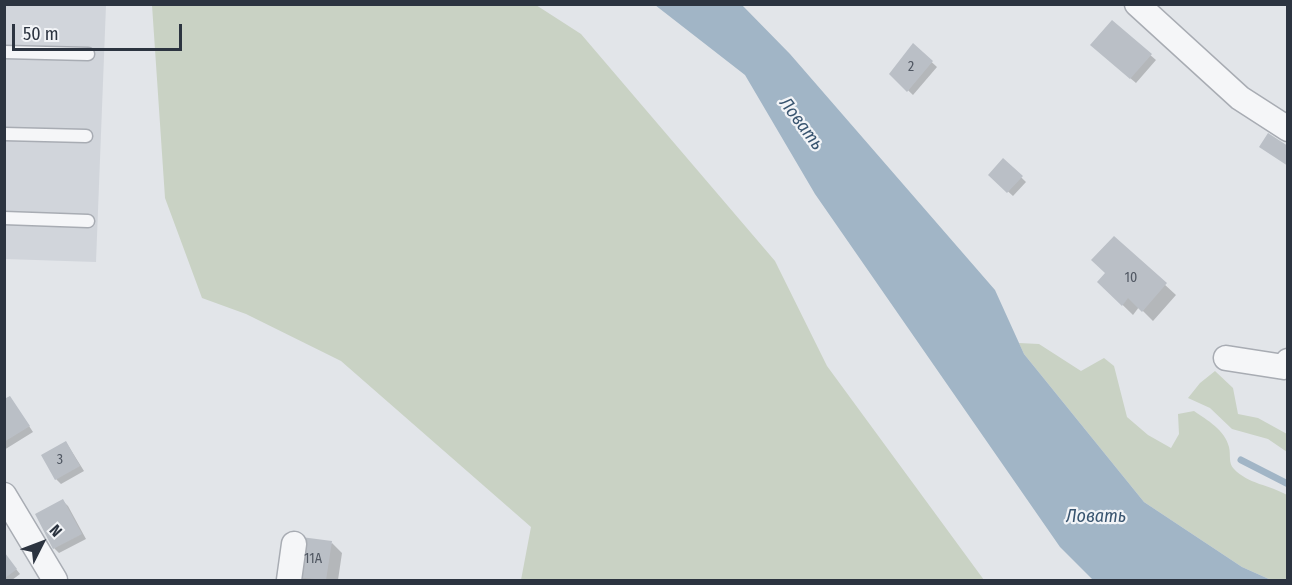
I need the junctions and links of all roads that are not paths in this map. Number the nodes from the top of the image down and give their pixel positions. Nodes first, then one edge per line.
1 (1137, 4) edge
2 (4, 52) edge
3 (88, 54) dead end
4 (1287, 129) edge
5 (4, 134) edge
6 (86, 136) dead end
7 (4, 218) edge
8 (88, 221) dead end
9 (1226, 358) dead end
10 (1287, 361) edge
11 (4, 495) edge
12 (294, 544) dead end
13 (55, 580) edge
14 (289, 580) edge

1 - 4 street
2 - 3 lane
5 - 6 lane
7 - 8 lane
9 - 10 street
11 - 13 street
12 - 14 street

